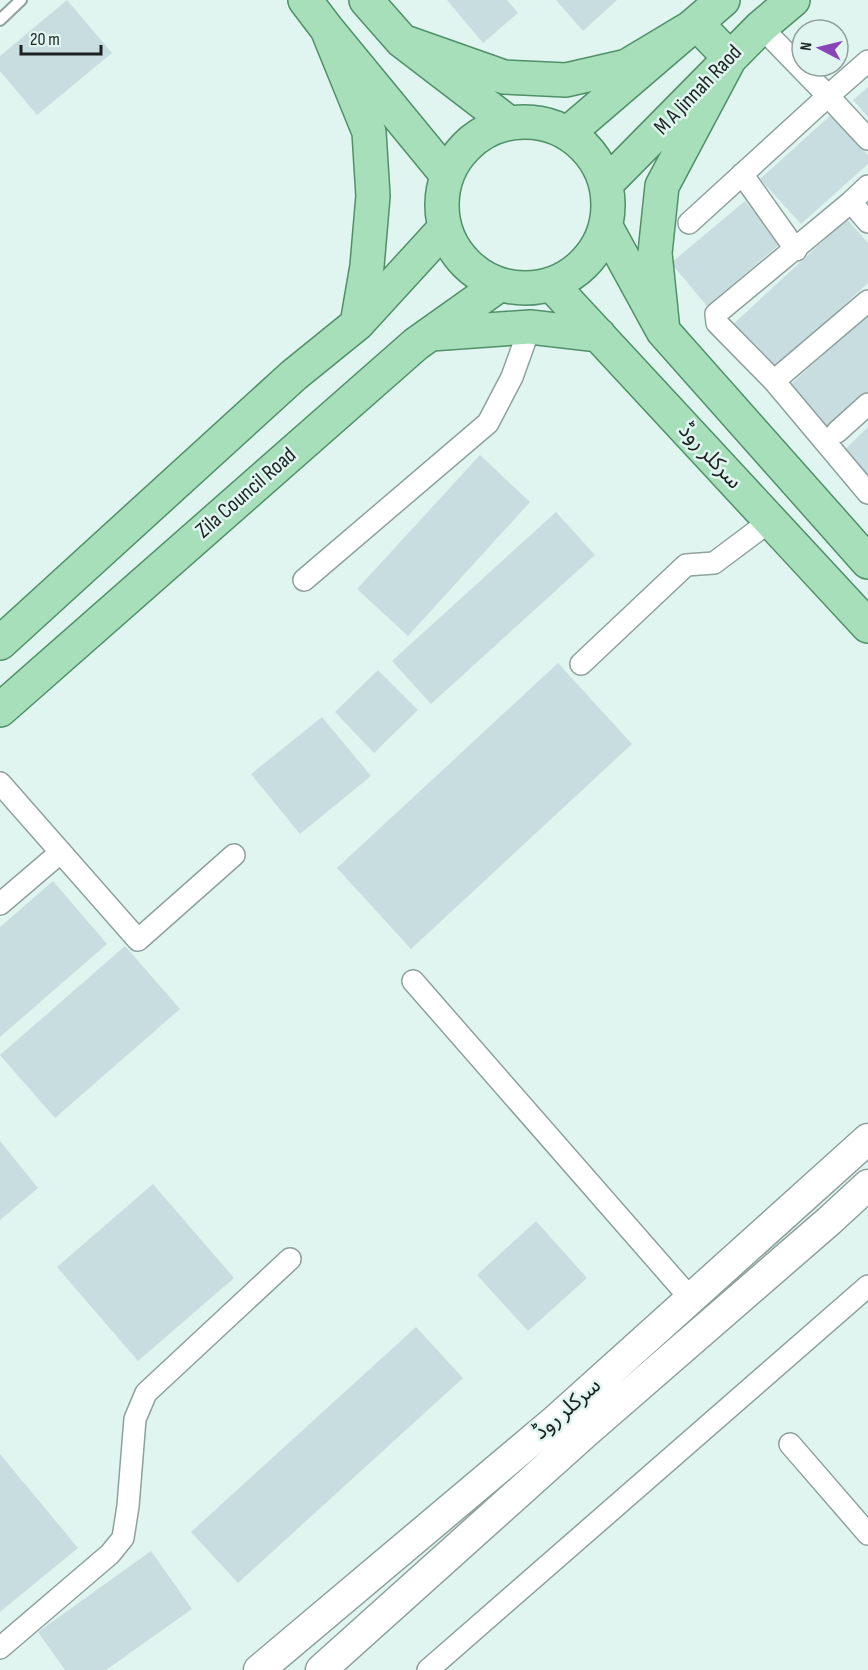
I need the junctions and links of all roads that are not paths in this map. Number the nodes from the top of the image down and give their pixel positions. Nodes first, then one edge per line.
1 (21, 0) edge
2 (305, 0) edge
3 (366, 0) edge
4 (723, 0) edge
5 (793, 0) edge
6 (0, 20) edge
7 (697, 24) junction
8 (760, 27) junction
9 (327, 29) junction
10 (402, 41) junction
11 (730, 58) junction
12 (868, 61) edge
13 (828, 96) junction
14 (509, 123) junction
15 (568, 133) junction
16 (868, 139) edge
17 (742, 174) junction
18 (447, 175) junction
19 (606, 184) junction
20 (868, 186) edge
21 (850, 202) junction
22 (868, 222) edge
23 (689, 223) dead end
24 (606, 227) junction
25 (444, 229) junction
26 (796, 249) junction
27 (499, 285) junction
28 (552, 285) junction
29 (868, 301) edge
30 (357, 324) junction
31 (530, 327) junction
32 (663, 331) junction
33 (431, 334) junction
34 (599, 335) junction
35 (774, 381) junction
36 (868, 404) edge
37 (837, 432) dead end
38 (868, 493) edge
39 (770, 521) junction
40 (868, 562) edge
41 (304, 580) dead end
42 (868, 626) edge
43 (0, 643) edge
44 (581, 664) dead end
45 (0, 710) edge
46 (0, 783) edge
47 (61, 852) junction
48 (234, 855) dead end
49 (0, 904) edge
50 (413, 981) dead end
51 (868, 1139) edge
52 (868, 1185) edge
53 (290, 1259) dead end
54 (868, 1286) edge
55 (691, 1299) junction
56 (790, 1443) dead end
57 (868, 1534) edge
58 (0, 1648) edge
59 (259, 1670) edge
60 (321, 1670) edge
61 (428, 1670) edge

1 - 6 lane
2 - 9 main road
3 - 10 main road
4 - 7 main road, M A Jinnah Raod
5 - 8 main road, M A Jinnah Raod
7 - 10 main road
7 - 11 main road
7 - 15 main road, M A Jinnah Raod
8 - 11 main road, M A Jinnah Raod
8 - 13 street
9 - 18 main road
9 - 30 main road
10 - 14 main road
11 - 19 main road, M A Jinnah Raod
11 - 32 main road
12 - 13 street
13 - 16 street
13 - 17 street
14 - 15 main road
14 - 18 main road
15 - 19 main road
17 - 23 street
17 - 26 street
18 - 25 main road
19 - 24 main road
20 - 21 street
21 - 22 street
21 - 26 street
24 - 28 main road
24 - 32 main road, سرکلر روڈ
25 - 27 main road
25 - 30 main road
26 - 35 street
27 - 28 main road
27 - 33 main road, Zila Council Road
28 - 34 main road, سرکلر روڈ
29 - 35 street
30 - 43 main road
31 - 33 main road
31 - 34 main road
31 - 41 street
32 - 40 main road, سرکلر روڈ
33 - 45 main road, Zila Council Road
34 - 39 main road, سرکلر روڈ
35 - 38 street
36 - 37 street
39 - 42 main road, سرکلر روڈ
39 - 44 street
46 - 47 street
47 - 48 street
47 - 49 street
50 - 55 street
51 - 55 main road, سرکلر روڈ
52 - 60 main road, سرکلر روڈ
53 - 58 street
54 - 61 street
55 - 59 main road, سرکلر روڈ
56 - 57 street

